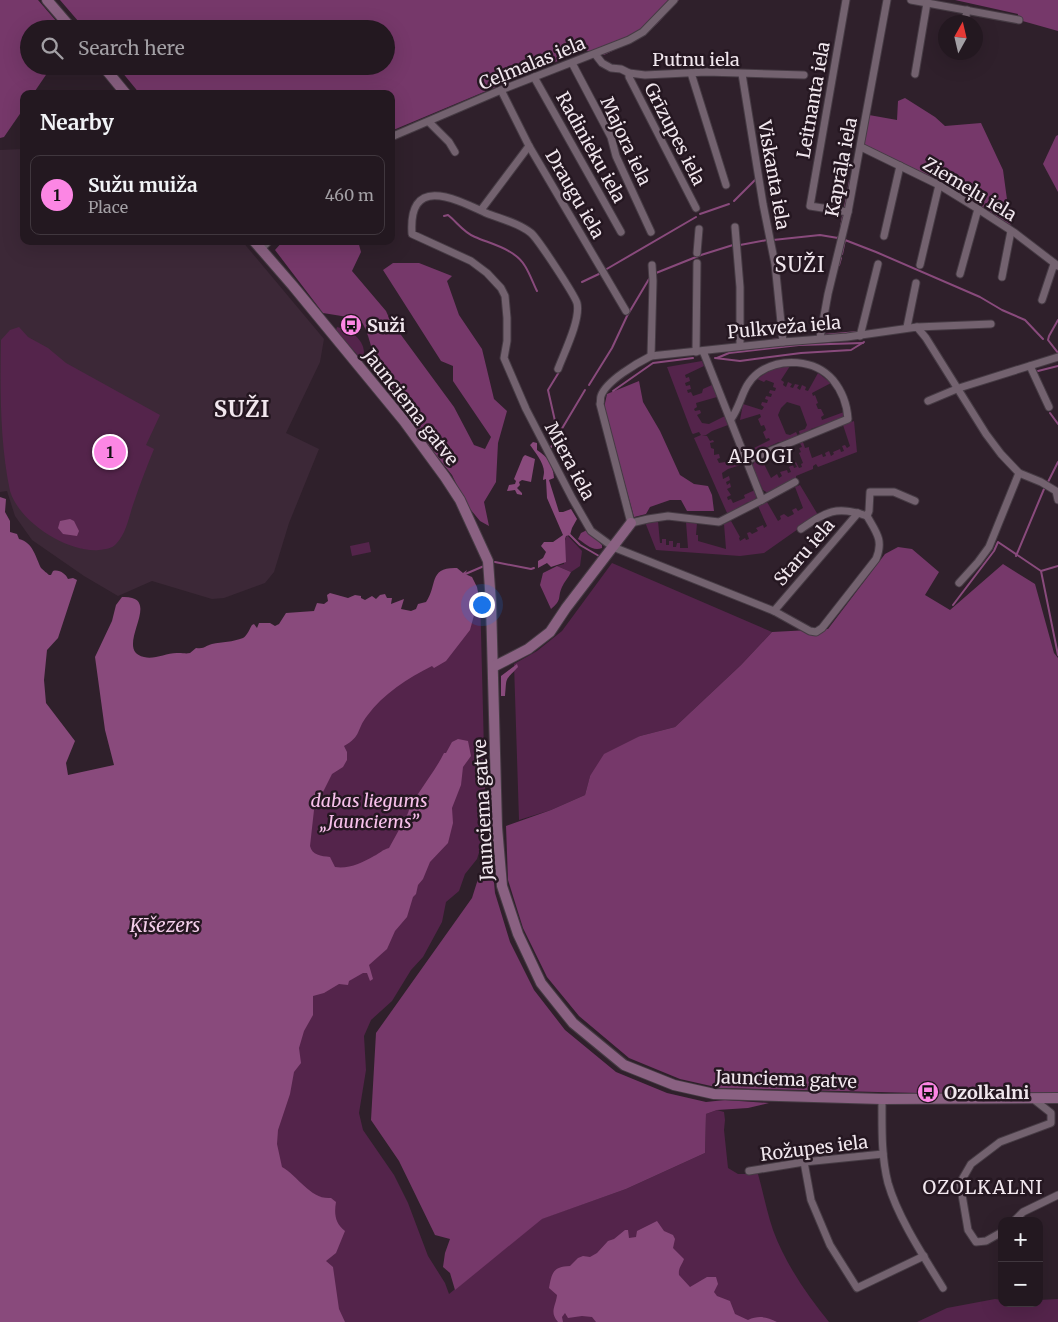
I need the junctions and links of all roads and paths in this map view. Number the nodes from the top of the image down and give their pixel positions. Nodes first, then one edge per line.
1 (48, 0) edge
2 (674, 0) edge
3 (846, 0) edge
4 (887, 0) edge
5 (911, 0) edge
6 (927, 3) junction
7 (967, 10) junction
8 (966, 15) edge
9 (65, 20) edge
10 (1019, 20) dead end
11 (595, 54) junction
12 (572, 63) junction
13 (629, 73) junction
14 (690, 73) junction
15 (742, 74) junction
16 (915, 74) dead end
17 (110, 75) edge
18 (804, 75) dead end
19 (534, 77) junction
20 (123, 90) edge
21 (501, 90) junction
22 (429, 122) junction
23 (395, 135) edge
24 (529, 146) junction
25 (861, 146) junction
26 (455, 152) dead end
27 (900, 166) junction
28 (726, 184) dead end
29 (939, 185) junction
30 (696, 208) dead end
31 (978, 208) junction
32 (481, 210) junction
33 (848, 212) junction
34 (735, 227) dead end
35 (699, 229) dead end
36 (1011, 231) junction
37 (621, 232) dead end
38 (651, 232) dead end
39 (884, 236) dead end
40 (257, 245) edge
41 (697, 253) dead end
42 (697, 263) dead end
43 (878, 264) dead end
44 (920, 264) dead end
45 (652, 265) dead end
46 (1056, 265) edge
47 (960, 274) dead end
48 (1002, 277) dead end
49 (916, 283) dead end
50 (1042, 300) dead end
51 (626, 310) dead end
52 (991, 324) dead end
53 (906, 327) junction
54 (917, 327) junction
55 (860, 336) junction
56 (820, 338) junction
57 (783, 342) junction
58 (740, 346) junction
59 (700, 352) junction
60 (651, 356) junction
61 (1058, 357) edge
62 (1030, 366) junction
63 (558, 368) dead end
64 (958, 388) junction
65 (928, 401) dead end
66 (1048, 407) dead end
67 (731, 419) junction
68 (748, 460) junction
69 (1019, 473) junction
70 (795, 482) dead end
71 (1057, 491) edge
72 (762, 500) junction
73 (1058, 500) edge
74 (916, 501) dead end
75 (858, 513) junction
76 (866, 516) junction
77 (631, 523) junction
78 (801, 529) dead end
79 (613, 547) junction
80 (959, 583) dead end
81 (774, 611) junction
82 (493, 667) junction
83 (1032, 1098) junction
84 (1058, 1098) edge
85 (882, 1099) junction
86 (1054, 1121) edge
87 (882, 1154) junction
88 (804, 1162) junction
89 (749, 1171) dead end
90 (1058, 1195) edge
91 (1018, 1217) edge
92 (998, 1234) edge
93 (924, 1256) junction
94 (944, 1288) dead end

1 - 9 main road
2 - 11 street, Ceļmalas iela
3 - 33 street, Leitnanta iela
4 - 25 street, Kaprāļa iela
5 - 6 street
6 - 7 street
6 - 16 street
7 - 8 street
7 - 10 street
11 - 12 street, Ceļmalas iela
11 - 13 street, Putnu iela
12 - 19 street, Ceļmalas iela
12 - 38 street, Majora iela
13 - 14 street, Putnu iela
13 - 30 street, Grīzupes iela
14 - 15 street, Putnu iela
14 - 28 street
15 - 18 street, Putnu iela
15 - 57 street, Viskanta iela
17 - 20 main road
19 - 21 street, Ceļmalas iela
19 - 37 street, Radinieku iela
21 - 22 street, Ceļmalas iela
21 - 24 street, Draugu iela
22 - 23 street, Ceļmalas iela
22 - 26 street
24 - 32 street
24 - 51 street, Draugu iela
25 - 27 street, Ziemeļu iela
25 - 33 street, Kaprāļa iela
27 - 29 street, Ziemeļu iela
27 - 39 street
29 - 31 street, Ziemeļu iela
29 - 44 street
31 - 36 street, Ziemeļu iela
31 - 47 street
32 - 63 street
32 - 79 street, Miera iela
33 - 56 street, Kaprāļa iela
34 - 58 street
35 - 41 street
36 - 46 street, Ziemeļu iela
36 - 48 street
40 - 82 main road, Jaunciema gatve
42 - 59 street
43 - 55 street
45 - 60 street
46 - 50 street
49 - 53 street
52 - 54 street, Pulkveža iela
53 - 54 street, Pulkveža iela
53 - 55 street, Pulkveža iela
54 - 64 street
55 - 56 street, Pulkveža iela
56 - 57 street, Pulkveža iela
57 - 58 street, Pulkveža iela
58 - 59 street, Pulkveža iela
59 - 60 street, Pulkveža iela
59 - 67 street
60 - 77 street, Pulkveža iela
61 - 62 street
62 - 64 street
62 - 66 street
64 - 65 street
64 - 69 street
67 - 68 street
67 - 68 street
68 - 72 street
69 - 71 street
69 - 80 street
70 - 72 street
71 - 73 street
72 - 77 street
74 - 76 street
75 - 76 street
75 - 78 street
75 - 81 street, Staru iela
76 - 81 street, Miera iela
77 - 79 main road
79 - 81 street, Miera iela
79 - 82 main road
82 - 85 main road, Jaunciema gatve
83 - 84 main road, Jaunciema gatve
83 - 85 main road, Jaunciema gatve
83 - 86 street
85 - 87 street
86 - 92 street
87 - 88 street, Rožupes iela
87 - 93 street
88 - 89 street, Rožupes iela
88 - 93 street
90 - 91 street
93 - 94 street

